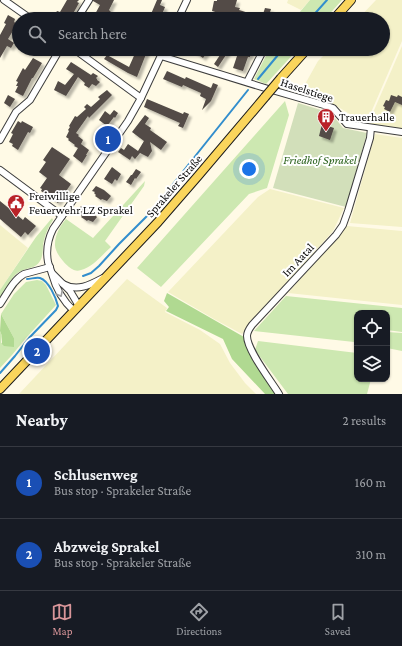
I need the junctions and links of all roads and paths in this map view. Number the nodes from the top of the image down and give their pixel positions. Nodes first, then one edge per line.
1 (4, 0) edge
2 (89, 0) edge
3 (186, 0) edge
4 (351, 0) edge
5 (21, 12) edge
6 (81, 12) edge
7 (181, 12) edge
8 (340, 12) edge
9 (56, 56) edge
10 (84, 56) edge
11 (161, 56) joint
12 (260, 56) edge
13 (301, 56) edge
14 (247, 82) junction
15 (141, 98) junction
16 (371, 128) junction
17 (402, 132) edge
18 (0, 140) edge
19 (0, 170) edge
20 (62, 216) junction
21 (51, 270) junction
22 (109, 275) junction
23 (63, 284) junction
24 (0, 304) edge
25 (77, 309) junction
26 (0, 389) edge
27 (279, 394) edge

1 - 5 street
2 - 6 street
3 - 7 street
4 - 8 main road
9 - 18 street
10 - 15 street
11 - 14 street, Haselstiege
11 - 15 street
12 - 14 street
13 - 22 main road, Sprakeler Straße, bridge
14 - 16 street, Haselstiege
15 - 20 street
16 - 17 street, Haselstiege
16 - 27 street, Im Aatal
19 - 20 street
20 - 21 street
21 - 23 street
21 - 24 street
21 -> 25 street
22 - 23 street, Sprakeler Straße
22 - 25 main road, Sprakeler Straße
23 - 25 street
25 - 26 main road, Sprakeler Straße

